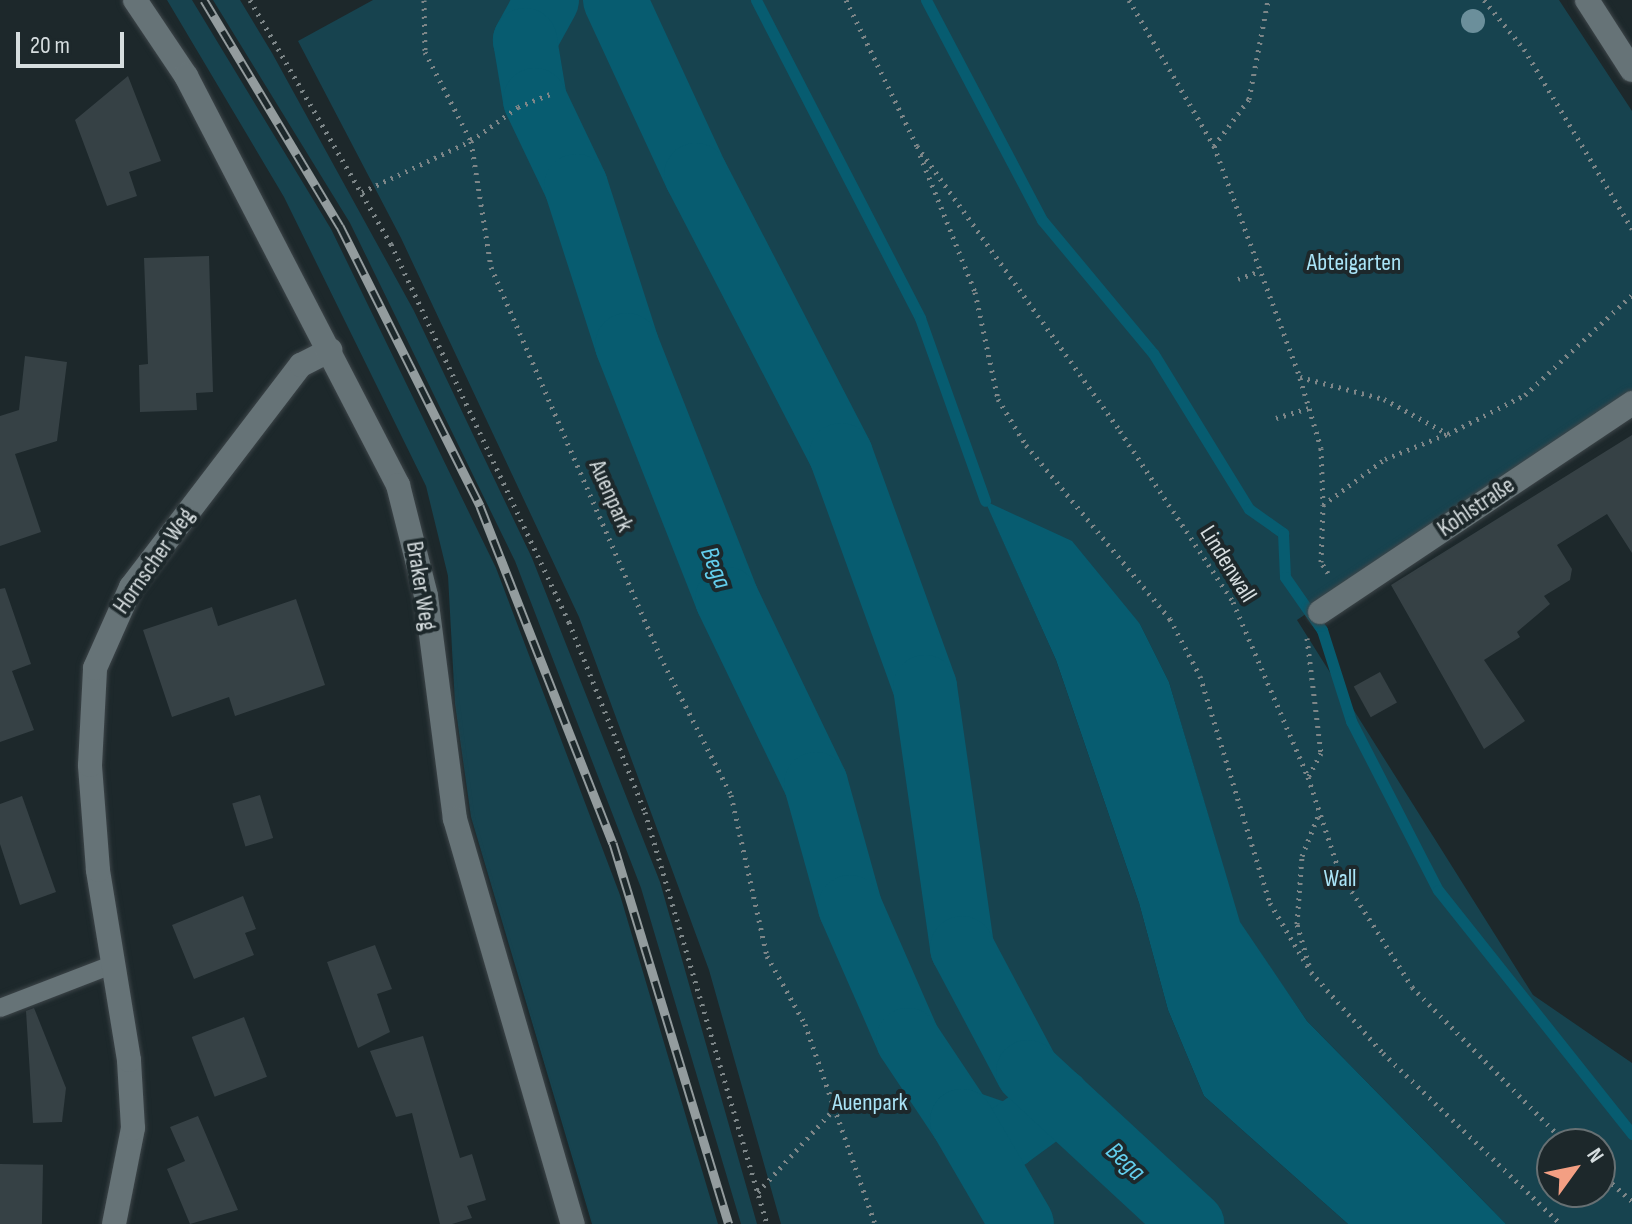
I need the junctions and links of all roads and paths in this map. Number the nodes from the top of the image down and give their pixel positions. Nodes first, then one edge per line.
1 (135, 0) edge
2 (250, 0) edge
3 (424, 0) edge
4 (846, 0) edge
5 (1129, 0) edge
6 (1268, 0) edge
7 (1484, 0) edge
8 (1587, 0) edge
9 (1632, 70) edge
10 (552, 93) dead end
11 (471, 141) junction
12 (917, 146) junction
13 (1214, 146) junction
14 (362, 192) junction
15 (1632, 229) edge
16 (1260, 271) junction
17 (1238, 279) dead end
18 (1632, 295) edge
19 (330, 350) junction
20 (1300, 377) junction
21 (1632, 403) edge
22 (1309, 408) junction
23 (1276, 418) dead end
24 (1448, 434) junction
25 (1323, 505) junction
26 (1344, 596) junction
27 (1311, 618) joint
28 (1308, 777) junction
29 (1318, 815) junction
30 (114, 964) junction
31 (1311, 972) junction
32 (0, 1008) edge
33 (835, 1107) junction
34 (1551, 1128) edge
35 (1616, 1187) edge
36 (758, 1192) junction
37 (1632, 1201) edge
38 (114, 1224) edge
39 (573, 1224) edge
40 (767, 1224) edge
41 (875, 1224) edge
42 (1561, 1224) edge

1 - 19 street, Braker Weg
2 - 14 path
3 - 11 path, Auenpark
4 - 12 path, Lindenwall
5 - 13 path
6 - 13 path
7 - 15 path
8 - 9 street
10 - 11 path
11 - 14 path
11 - 33 path, Auenpark
12 - 28 path, Lindenwall
12 - 31 path
13 - 16 path
14 - 36 path
16 - 17 path
16 - 20 path
18 - 24 path
19 - 30 street, Hornscher Weg
19 - 39 street, Braker Weg
20 - 22 path
20 - 24 path
21 - 26 street, Kohlstraße
22 - 23 path
22 - 25 path
24 - 25 path
25 - 26 path
26 - 27 street, Kohlstraße
27 - 28 path
28 - 29 path, Lindenwall
29 - 31 path
29 - 34 path, Lindenwall
30 - 32 lane
30 - 38 street, Hornscher Weg
31 - 42 path
33 - 36 path
33 - 41 path, Auenpark
35 - 37 path
36 - 40 path

